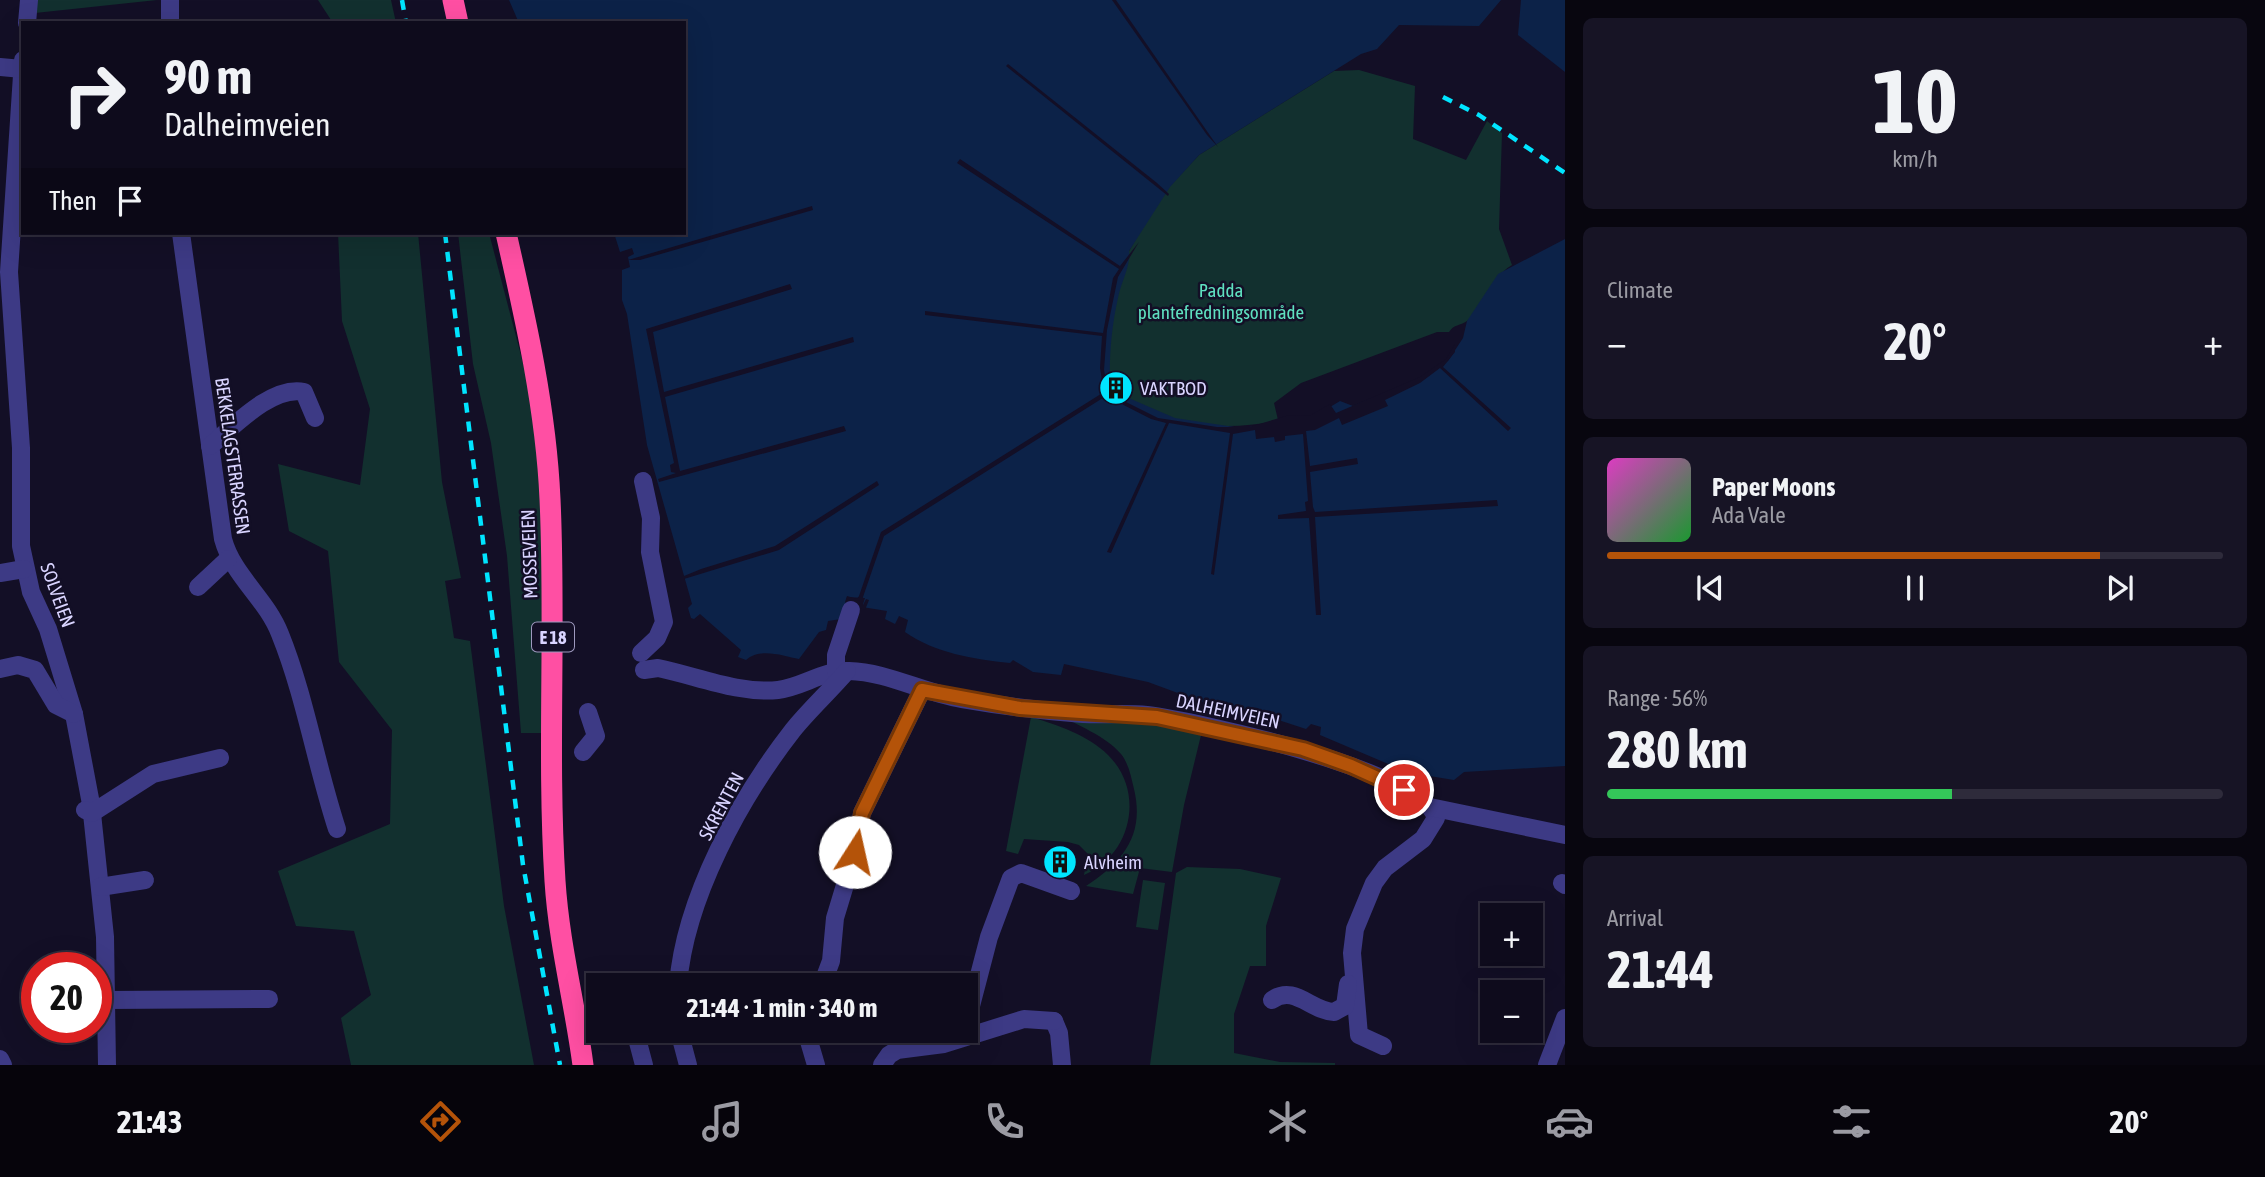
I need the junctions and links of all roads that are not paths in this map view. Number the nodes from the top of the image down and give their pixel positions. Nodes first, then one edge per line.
1 (29, 0) edge
2 (170, 0) edge
3 (453, 0) edge
4 (27, 21) edge
5 (170, 21) edge
6 (458, 21) edge
7 (21, 65) edge
8 (0, 67) edge
9 (21, 96) edge
10 (17, 222) edge
11 (181, 235) edge
12 (506, 235) edge
13 (5, 272) edge
14 (315, 418) dead end
15 (210, 446) junction
16 (643, 481) dead end
17 (228, 559) junction
18 (24, 569) junction
19 (0, 573) edge
20 (198, 587) dead end
21 (851, 610) dead end
22 (0, 669) edge
23 (842, 671) junction
24 (922, 690) junction
25 (588, 712) dead end
26 (74, 714) junction
27 (583, 752) dead end
28 (220, 758) dead end
29 (81, 796) dead end
30 (1430, 807) junction
31 (92, 813) junction
32 (337, 829) dead end
33 (1565, 835) edge
34 (145, 880) dead end
35 (100, 887) junction
36 (1071, 891) dead end
37 (105, 952) edge
38 (1352, 953) junction
39 (680, 973) edge
40 (826, 973) edge
41 (978, 978) edge
42 (269, 999) dead end
43 (112, 1000) edge
44 (1272, 1000) dead end
45 (1565, 1018) edge
46 (978, 1027) edge
47 (107, 1043) edge
48 (638, 1043) edge
49 (682, 1043) edge
50 (810, 1043) edge
51 (945, 1043) edge
52 (1382, 1046) dead end
53 (582, 1055) edge
54 (0, 1059) edge
55 (3, 1065) edge
56 (107, 1065) edge
57 (590, 1065) edge
58 (644, 1065) edge
59 (688, 1065) edge
60 (816, 1065) edge
61 (882, 1065) edge
62 (1062, 1065) edge
63 (1547, 1065) edge

1 - 4 street
2 - 5 street
3 - 6 highway
7 - 8 street
9 - 10 street, SOLVEIEN
10 - 13 street, SOLVEIEN
11 - 15 street, BEKKELAGSTERRASSEN
12 - 53 highway, MOSSEVEIEN / E 18
13 - 18 street, SOLVEIEN
14 - 15 street
15 - 17 street, BEKKELAGSTERRASSEN
16 - 23 street, DALHEIMVEIEN
17 - 20 street
17 - 32 street, BEKKELAGSTERRASSEN
18 - 19 street
18 - 26 street, SOLVEIEN
21 - 23 street
22 - 26 street
23 - 24 street, DALHEIMVEIEN
23 - 39 street, SKRENTEN
24 - 30 street, DALHEIMVEIEN
24 - 40 street
25 - 27 street
26 - 31 street, SOLVEIEN
28 - 31 street
29 - 31 street
30 - 33 street, DALHEIMVEIEN
30 - 38 street
31 - 35 street, SOLVEIEN
34 - 35 street
35 - 37 street, SOLVEIEN
36 - 41 street
38 - 44 street
38 - 52 street
42 - 43 street
45 - 63 street
46 - 62 street
47 - 56 street, SOLVEIEN
48 - 58 street
49 - 59 street
50 - 60 street
51 - 61 street
53 - 57 highway, MOSSEVEIEN / E 18
54 - 55 street

